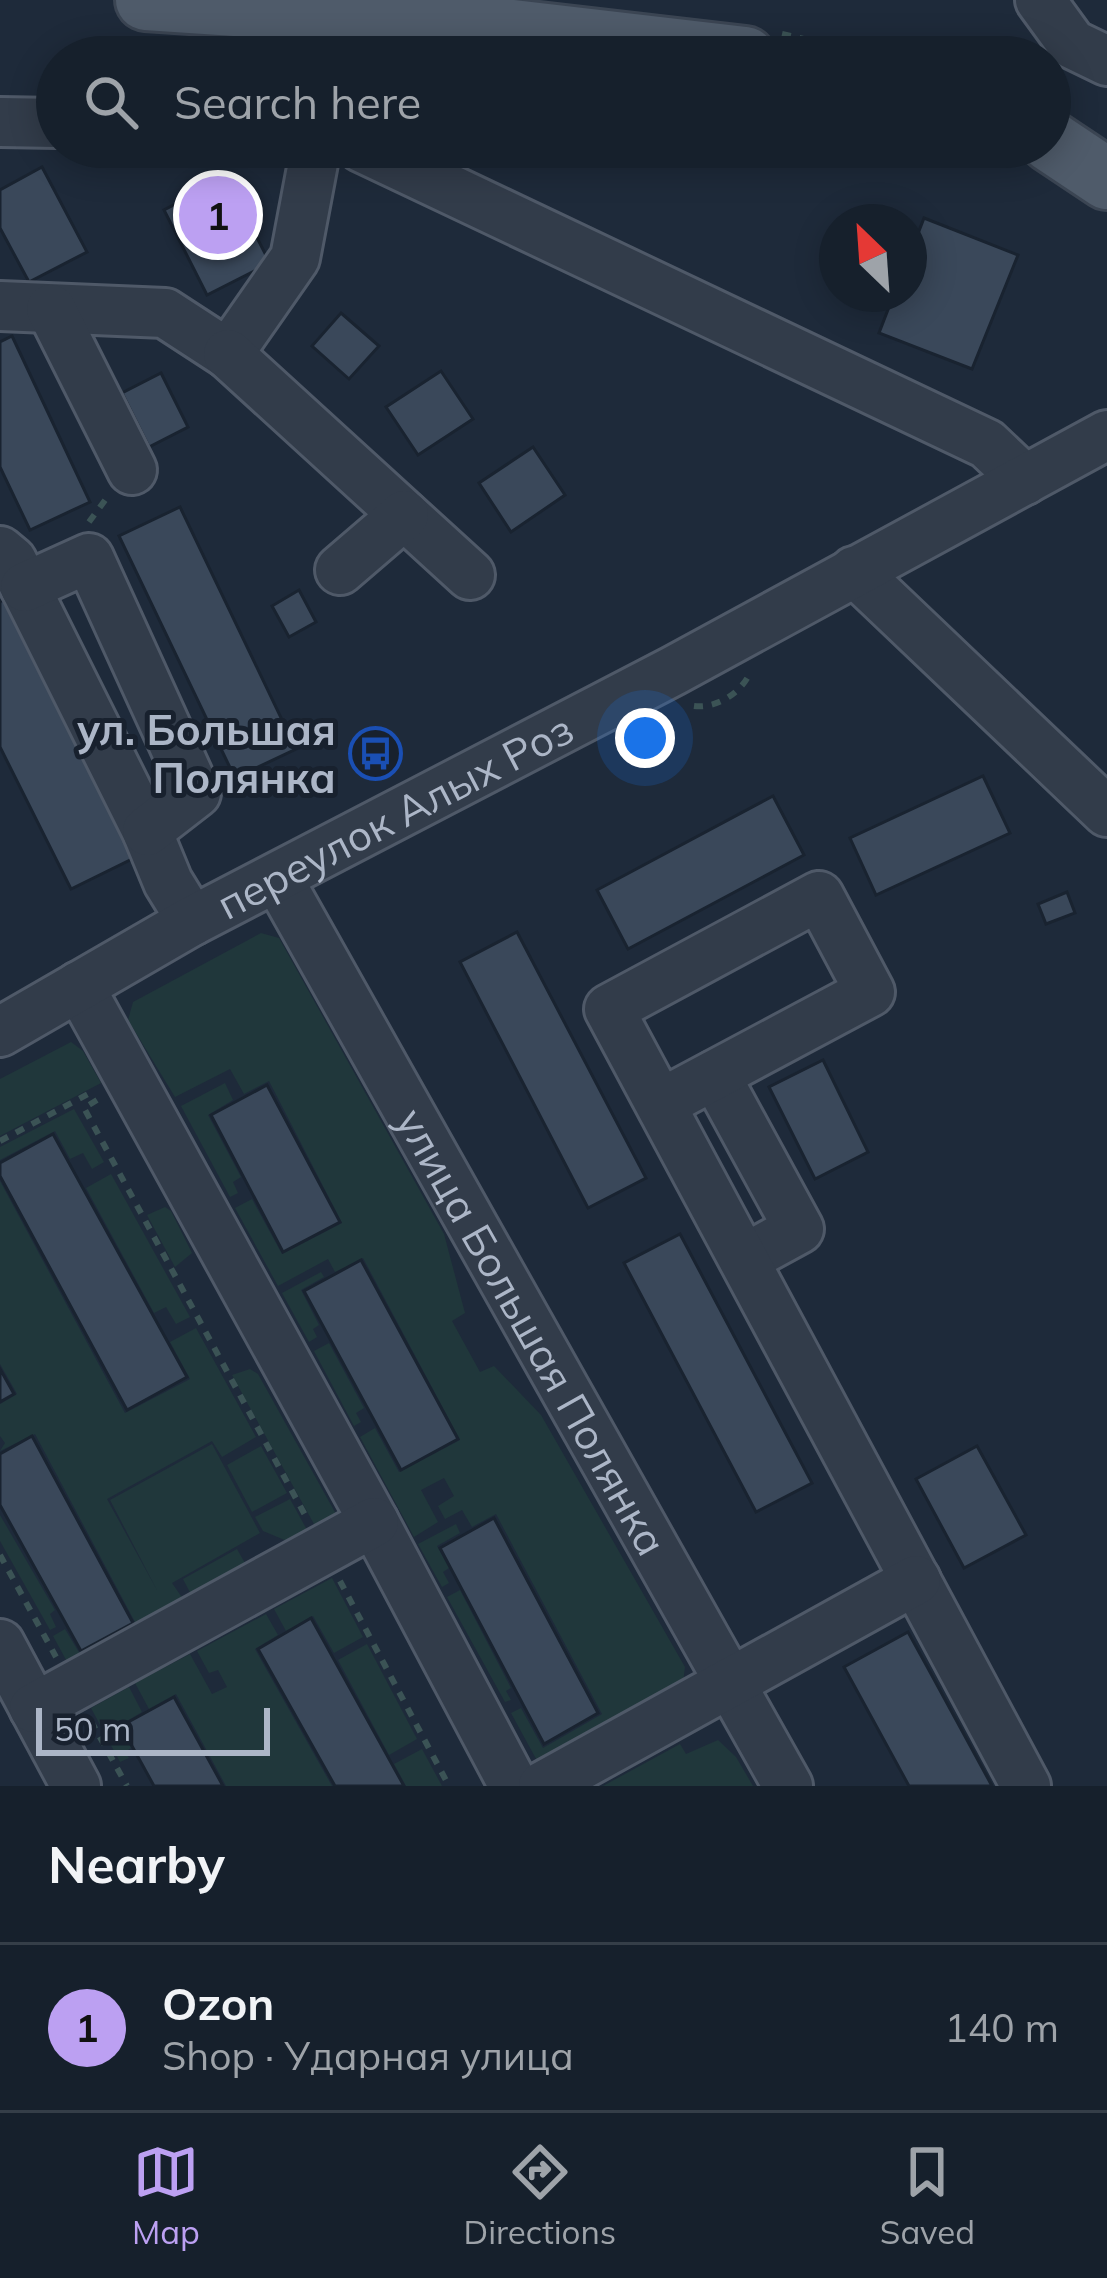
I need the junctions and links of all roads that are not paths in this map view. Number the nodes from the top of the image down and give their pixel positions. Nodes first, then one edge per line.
1 (146, 0) edge
2 (1040, 0) edge
3 (403, 25) edge
4 (521, 36) edge
5 (1066, 36) edge
6 (1071, 43) edge
7 (1107, 61) edge
8 (0, 122) edge
9 (36, 123) edge
10 (1071, 155) edge
11 (312, 168) edge
12 (405, 168) edge
13 (1107, 178) edge
14 (0, 306) edge
15 (51, 309) junction
16 (228, 354) junction
17 (1107, 435) edge
18 (132, 470) dead end
19 (1025, 480) junction
20 (404, 515) junction
21 (12, 569) edge
22 (340, 570) dead end
23 (854, 572) junction
24 (470, 575) dead end
25 (1107, 812) edge
26 (147, 831) junction
27 (278, 879) junction
28 (193, 922) junction
29 (79, 986) junction
30 (0, 1033) edge
31 (715, 1075) junction
32 (660, 1104) junction
33 (744, 1259) junction
34 (374, 1522) junction
35 (916, 1580) junction
36 (0, 1644) edge
37 (731, 1684) junction
38 (34, 1708) junction
39 (76, 1786) edge
40 (514, 1786) edge
41 (543, 1786) edge
42 (788, 1786) edge
43 (1026, 1786) edge

1 - 3 main road
2 - 5 street
3 - 4 main road
6 - 7 street
8 - 9 street
10 - 13 main road
11 - 16 street
12 - 19 street
14 - 15 street
15 - 16 street
15 - 18 street
16 - 20 street
17 - 19 street, переулок Алых Роз
19 - 23 street, переулок Алых Роз
20 - 22 street
20 - 24 street
21 - 26 street
21 - 26 street
23 - 25 street
23 - 27 street, переулок Алых Роз
26 - 28 street
27 - 28 street, переулок Алых Роз
27 - 37 street, улица Большая Полянка
28 - 29 street, переулок Алых Роз
29 - 30 street, переулок Алых Роз
29 - 34 street
31 - 32 street
31 - 32 street
31 - 33 street
32 - 33 street
33 - 35 street
34 - 38 street
34 - 40 street
35 - 37 street
35 - 43 street
36 - 38 street
37 - 41 street
37 - 42 street, улица Большая Полянка
38 - 39 street

